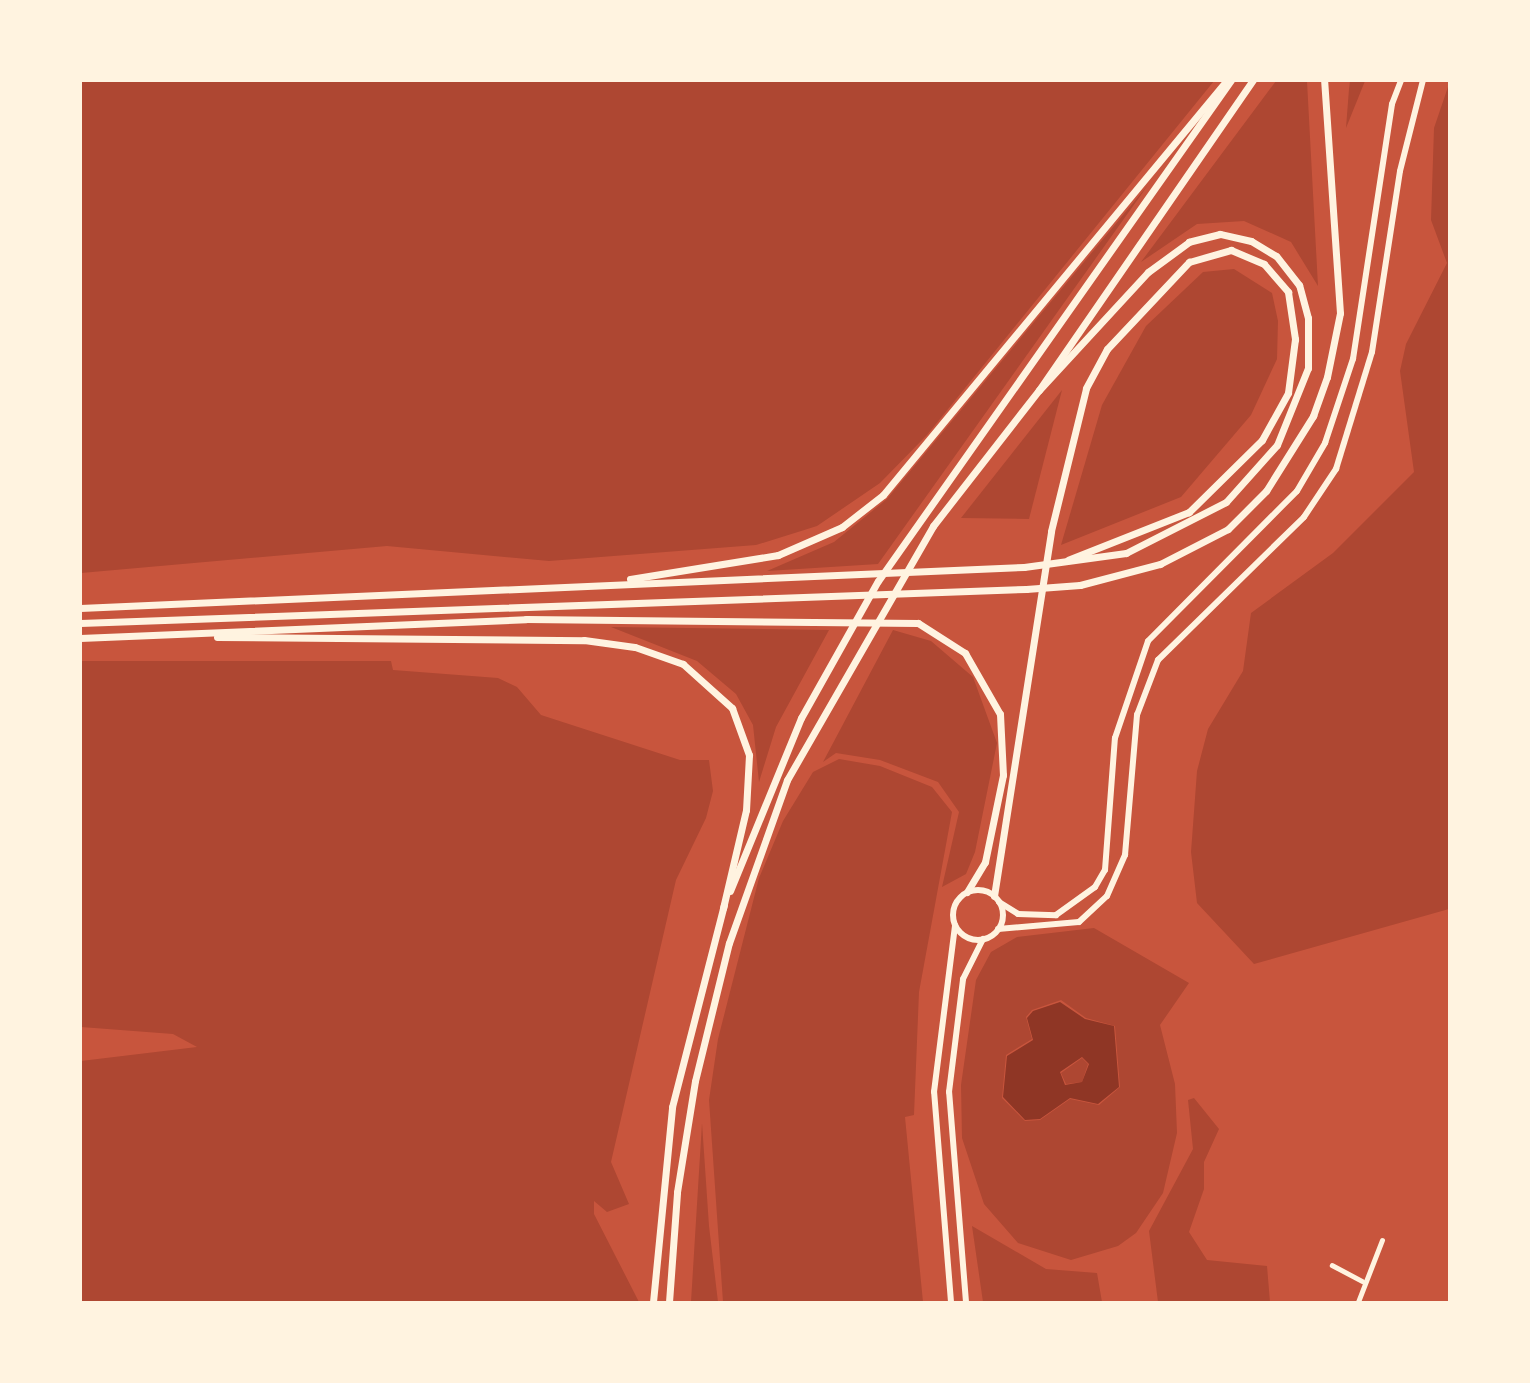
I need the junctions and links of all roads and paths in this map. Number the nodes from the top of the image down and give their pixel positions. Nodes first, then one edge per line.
1 (1229, 80) edge
2 (1253, 80) edge
3 (1324, 80) edge
4 (1401, 80) edge
5 (1423, 80) edge
6 (1039, 390) junction
7 (1054, 565) junction
8 (591, 585) junction
9 (80, 608) edge
10 (80, 623) edge
11 (143, 636) junction
12 (80, 638) edge
13 (967, 892) junction
14 (996, 899) junction
15 (723, 908) junction
16 (955, 925) junction
17 (998, 929) junction
18 (983, 939) junction
19 (1382, 1240) dead end
20 (1332, 1265) dead end
21 (1362, 1281) junction
22 (653, 1303) edge
23 (669, 1303) edge
24 (951, 1303) edge
25 (966, 1303) edge
26 (1358, 1303) edge

1 - 8 main road
1 - 15 main road
2 - 6 main road
3 - 10 main road
4 - 14 main road
5 - 17 main road
6 - 7 main road
6 - 23 main road
7 - 8 main road
7 - 14 main road
8 - 9 main road
11 - 12 main road
11 - 13 main road
11 - 15 main road
13 - 14 main road
13 - 16 main road
14 - 17 main road
15 - 22 main road
16 - 18 main road
16 - 24 main road
17 - 18 main road
18 - 25 main road
19 - 21 street
20 - 21 street
21 - 26 street

